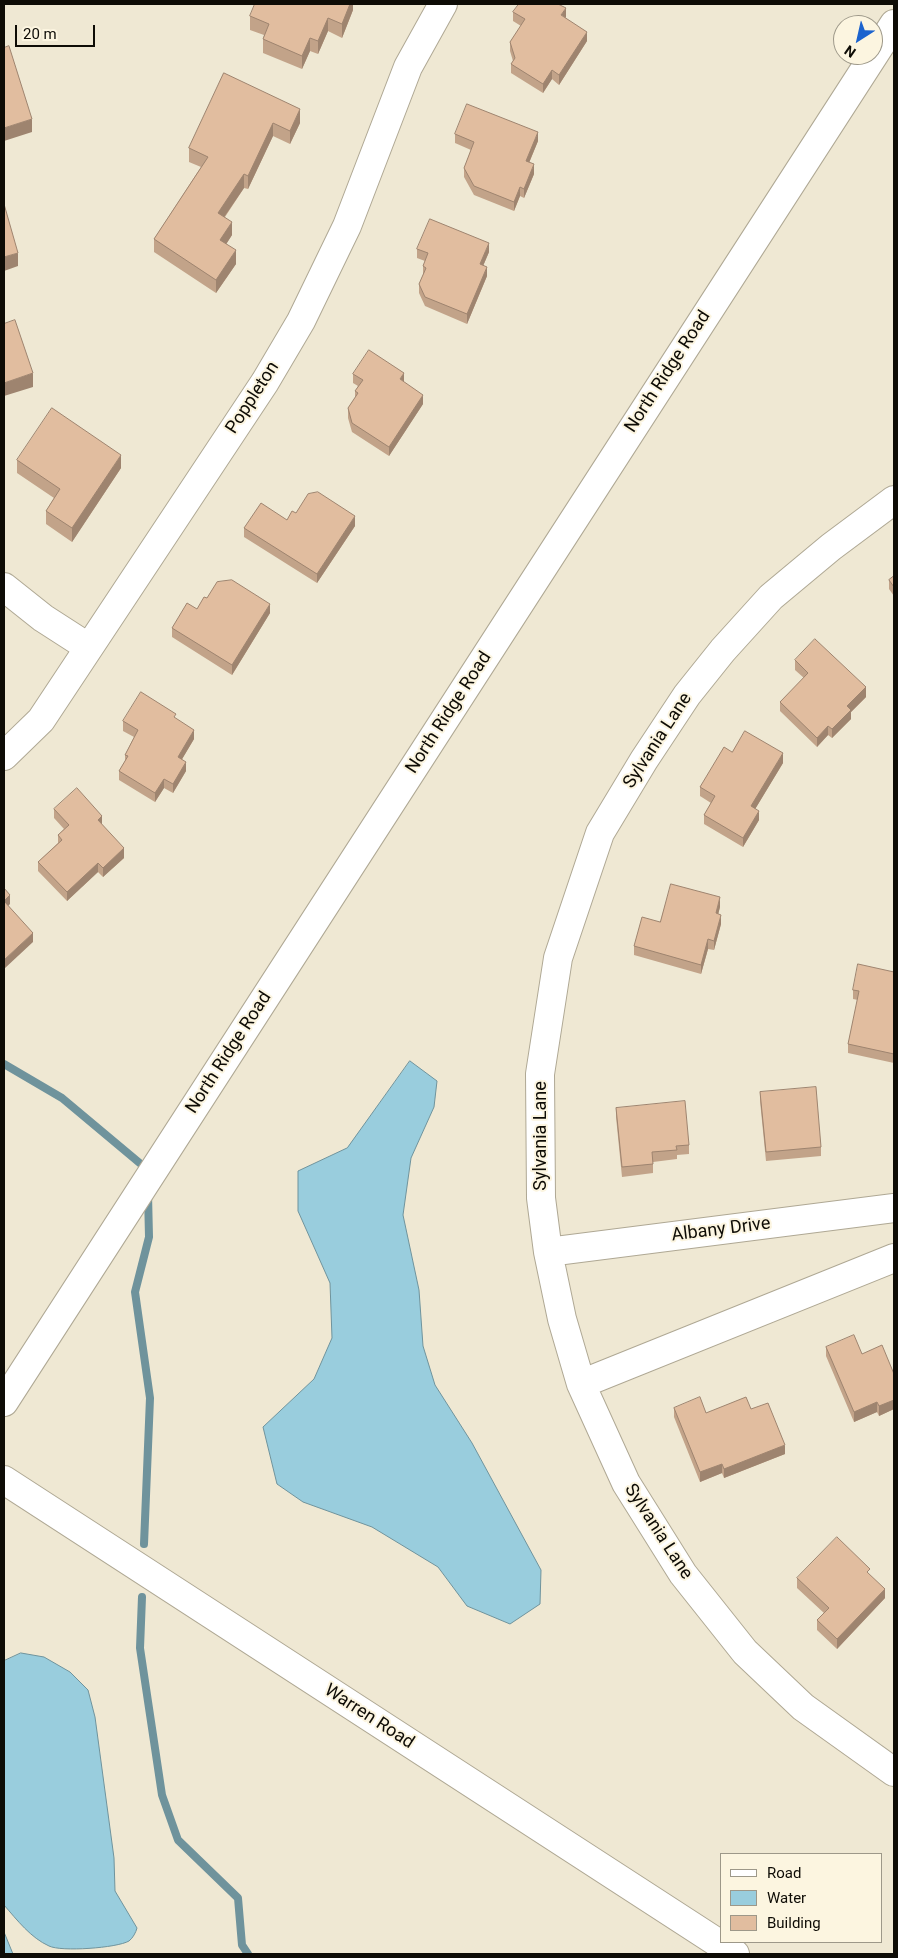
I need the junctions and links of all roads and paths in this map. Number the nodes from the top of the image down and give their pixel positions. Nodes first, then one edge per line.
1 (442, 4) edge
2 (894, 24) edge
3 (894, 500) edge
4 (4, 587) edge
5 (88, 647) junction
6 (4, 756) edge
7 (894, 1208) edge
8 (548, 1252) junction
9 (894, 1258) edge
10 (581, 1384) junction
11 (4, 1402) edge
12 (4, 1480) edge
13 (894, 1772) edge
14 (735, 1954) edge

1 - 5 street, Poppleton
2 - 11 street, North Ridge Road
3 - 8 street, Sylvania Lane
4 - 5 street
5 - 6 street, Poppleton
7 - 8 street, Albany Drive
8 - 10 street, Sylvania Lane
9 - 10 street
10 - 13 street, Sylvania Lane
12 - 14 street, Warren Road

